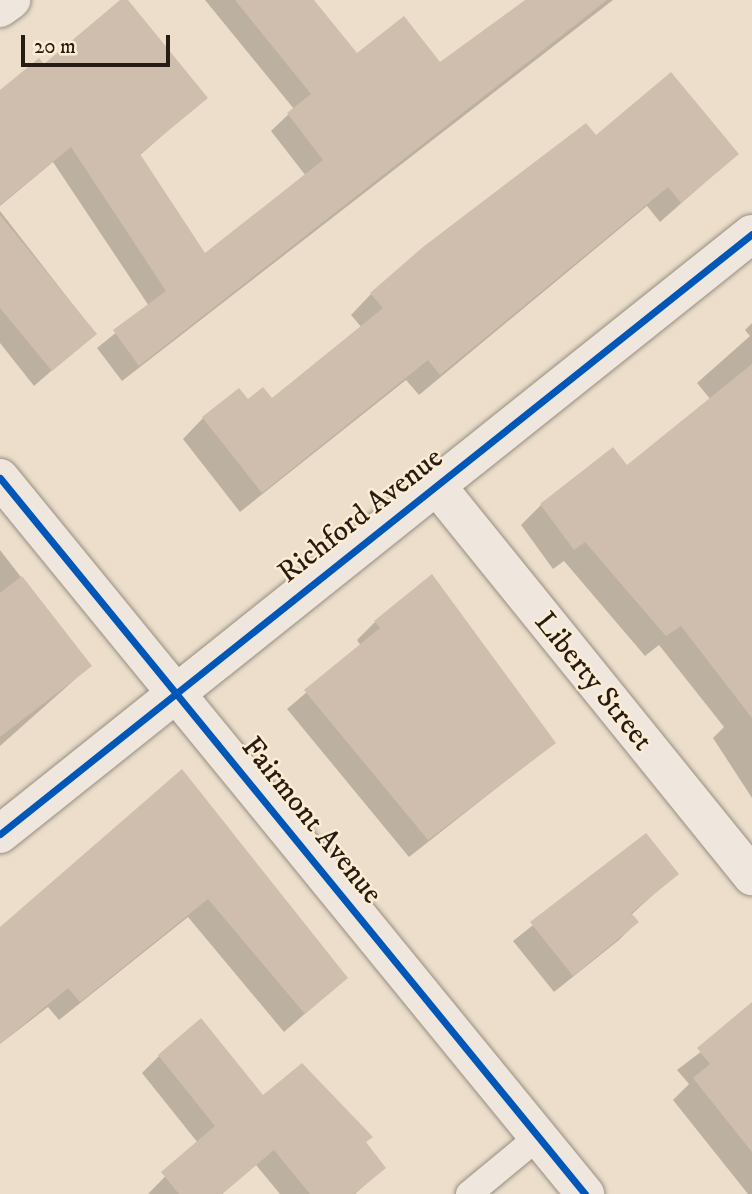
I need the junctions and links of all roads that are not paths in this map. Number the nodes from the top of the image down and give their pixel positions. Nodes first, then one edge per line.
1 (11, 0) edge
2 (0, 8) edge
3 (752, 234) edge
4 (0, 478) edge
5 (436, 485) junction
6 (177, 691) junction
7 (0, 834) edge
8 (752, 876) edge
9 (538, 1137) junction
10 (469, 1194) edge
11 (584, 1194) edge

1 - 2 street
3 - 5 street, Richford Avenue
4 - 6 street, Fairmont Avenue
5 - 6 street, Richford Avenue
5 - 8 street, Liberty Street
6 - 7 street, Richford Avenue
6 - 9 street, Fairmont Avenue
9 - 10 lane
9 - 11 street, Fairmont Avenue

